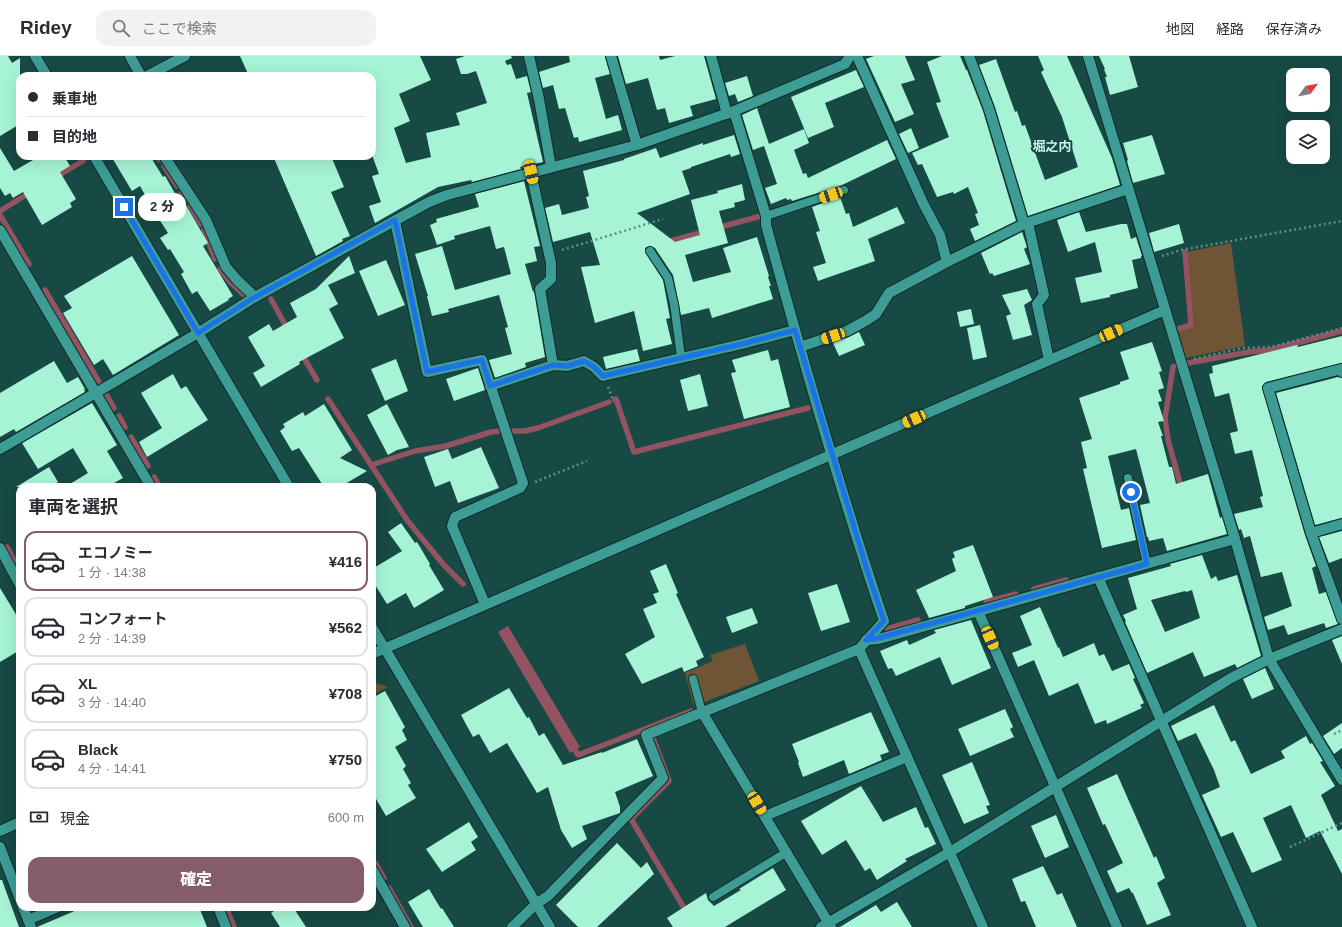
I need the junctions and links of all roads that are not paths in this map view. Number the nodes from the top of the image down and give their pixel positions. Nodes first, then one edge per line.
1 (35, 56) edge
2 (130, 56) edge
3 (185, 56) edge
4 (529, 56) edge
5 (611, 56) edge
6 (711, 56) edge
7 (850, 56) edge
8 (857, 56) edge
9 (969, 56) edge
10 (1088, 56) edge
11 (45, 72) edge
12 (139, 72) edge
13 (155, 72) edge
14 (731, 113) junction
15 (637, 144) junction
16 (96, 160) edge
17 (167, 160) edge
18 (551, 167) junction
19 (531, 172) junction
20 (1128, 189) junction
21 (844, 190) dead end
22 (766, 216) junction
23 (395, 220) junction
24 (1026, 223) junction
25 (0, 230) edge
26 (650, 251) dead end
27 (947, 262) junction
28 (255, 297) junction
29 (1165, 310) junction
30 (795, 330) junction
31 (198, 333) junction
32 (800, 347) junction
33 (681, 357) junction
34 (1049, 360) junction
35 (553, 365) junction
36 (1342, 372) edge
37 (490, 386) junction
38 (96, 393) junction
39 (0, 449) edge
40 (832, 455) junction
41 (1128, 478) dead end
42 (149, 483) edge
43 (287, 483) edge
44 (1342, 524) edge
45 (1311, 533) junction
46 (1235, 539) junction
47 (0, 548) edge
48 (1147, 564) junction
49 (1098, 577) junction
50 (16, 578) edge
51 (485, 604) junction
52 (978, 611) junction
53 (1342, 619) edge
54 (1342, 629) edge
55 (376, 634) edge
56 (866, 640) junction
57 (384, 648) junction
58 (859, 649) junction
59 (376, 652) edge
60 (1269, 659) junction
61 (693, 679) dead end
62 (702, 712) junction
63 (1161, 722) junction
64 (907, 757) junction
65 (1342, 780) edge
66 (1055, 787) junction
67 (765, 816) junction
68 (16, 824) edge
69 (0, 831) edge
70 (0, 847) edge
71 (786, 852) junction
72 (950, 852) junction
73 (376, 876) edge
74 (16, 889) edge
75 (713, 897) dead end
76 (536, 904) junction
77 (24, 911) edge
78 (51, 911) edge
79 (220, 911) edge
80 (29, 923) edge
81 (827, 925) edge
82 (226, 927) edge
83 (405, 927) edge
84 (512, 927) edge
85 (550, 927) edge
86 (983, 927) edge
87 (1117, 927) edge
88 (1252, 927) edge

1 - 11 street
2 - 12 street
3 - 13 street
4 - 18 street
5 - 15 street
6 - 14 street
7 - 14 street
8 - 27 street
9 - 24 street
10 - 20 street
14 - 15 street
14 - 22 street
15 - 18 street
16 - 31 street
17 - 28 street
18 - 19 street
19 - 23 street
19 - 35 street
20 - 24 street
20 - 29 street
21 - 22 lane
22 - 30 street
23 - 28 street
23 - 37 street
24 - 27 street
24 - 34 street
25 - 38 street
26 - 33 lane
27 - 32 street
28 - 31 street
29 - 34 street
29 - 46 street
30 - 32 street
30 - 33 street
31 - 38 street
31 - 43 street
32 - 40 street
33 - 35 street
34 - 40 street
35 - 37 street
36 - 45 street
37 - 51 street
38 - 39 street
38 - 42 street
40 - 51 street
40 - 56 street
41 - 48 lane
44 - 45 street
45 - 53 street
46 - 48 street
46 - 60 street
47 - 50 street
48 - 49 street
49 - 52 street
49 - 63 street
51 - 57 street
52 - 56 street
52 - 66 street
54 - 60 street
55 - 57 street
56 - 58 street
57 - 59 street
57 - 76 street
58 - 62 street
58 - 64 street
60 - 63 street
60 - 65 street
61 - 62 lane
62 - 67 street
62 - 76 street
63 - 66 street
63 - 88 street
64 - 67 street
64 - 72 street
66 - 72 street
66 - 87 street
67 - 71 street
68 - 69 street
70 - 74 street
71 - 75 lane
71 - 81 street
72 - 81 street
72 - 86 street
73 - 83 street
76 - 84 street
76 - 85 street
77 - 80 street
78 - 80 street
79 - 82 street

